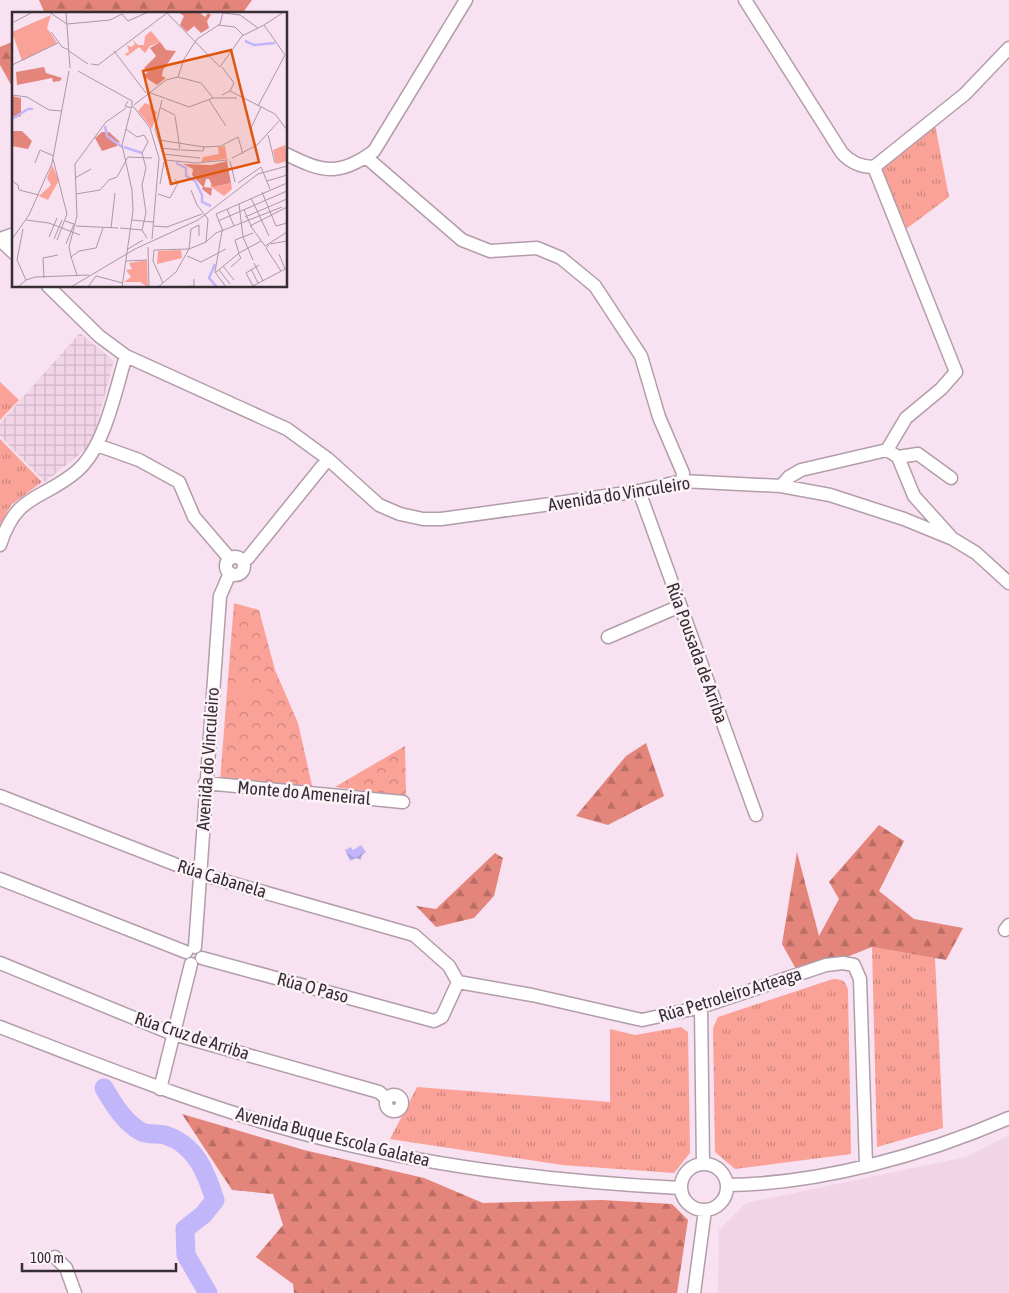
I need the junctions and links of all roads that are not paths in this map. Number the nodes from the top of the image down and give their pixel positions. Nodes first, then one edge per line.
1 (466, 0) edge
2 (746, 0) edge
3 (1009, 48) edge
4 (288, 155) edge
5 (366, 157) junction
6 (874, 167) junction
7 (12, 235) edge
8 (0, 240) edge
9 (12, 251) edge
10 (50, 288) edge
11 (126, 356) junction
12 (97, 445) junction
13 (887, 450) junction
14 (898, 458) junction
15 (328, 459) junction
16 (951, 478) dead end
17 (682, 481) junction
18 (781, 486) junction
19 (639, 491) junction
20 (953, 539) junction
21 (0, 545) edge
22 (236, 560) junction
23 (1009, 583) edge
24 (680, 606) junction
25 (608, 637) dead end
26 (206, 783) junction
27 (0, 796) edge
28 (403, 802) dead end
29 (756, 815) dead end
30 (200, 874) junction
31 (0, 879) edge
32 (194, 952) junction
33 (0, 964) edge
34 (458, 982) junction
35 (701, 1007) junction
36 (0, 1026) edge
37 (174, 1034) junction
38 (160, 1088) junction
39 (388, 1099) dead end
40 (1009, 1118) edge
41 (703, 1164) junction
42 (866, 1165) junction
43 (727, 1185) junction
44 (680, 1188) junction
45 (705, 1210) junction
46 (55, 1257) dead end
47 (75, 1293) edge
48 (694, 1293) edge

1 - 5 street
2 - 6 street
3 - 6 street
4 - 5 street
5 - 17 street
6 - 13 street
7 - 8 street
8 - 9 street
10 - 11 street, Avenida do Vinculeiro
11 - 12 street
11 - 15 street, Avenida do Vinculeiro
12 - 21 street
12 - 22 street
13 - 14 street
13 - 18 street
14 - 16 street
14 - 20 street
15 - 19 street, Avenida do Vinculeiro
15 - 22 street
17 - 18 street, Avenida do Vinculeiro
17 - 19 street, Avenida do Vinculeiro
18 - 20 street, Avenida do Vinculeiro
19 - 24 street, Rúa Pousada de Arriba
20 - 23 street
22 - 26 street, Avenida do Vinculeiro
24 - 25 street
24 - 29 street, Rúa Pousada de Arriba
26 - 28 street, Monte do Ameneiral
26 - 30 street, Avenida do Vinculeiro
27 - 30 street, Rúa Cabanela
30 - 32 street, Avenida do Vinculeiro
30 - 34 street, Rúa Cabanela
31 - 32 street, Rúa O Paso
32 - 34 street, Rúa O Paso
32 - 37 street
33 - 37 street, Rúa Cruz de Arriba
34 - 35 street, Rúa Petroleiro Arteaga
35 - 41 street
35 - 42 street, Rúa Petroleiro Arteaga
36 - 38 street, Avenida Buque Escola Galatea
37 - 38 street
37 - 39 street, Rúa Cruz de Arriba
38 - 44 street, Avenida Buque Escola Galatea
40 - 42 street
41 - 43 street
41 - 44 street
42 - 43 street
43 - 45 street
44 - 45 street
45 - 48 street
46 - 47 street

